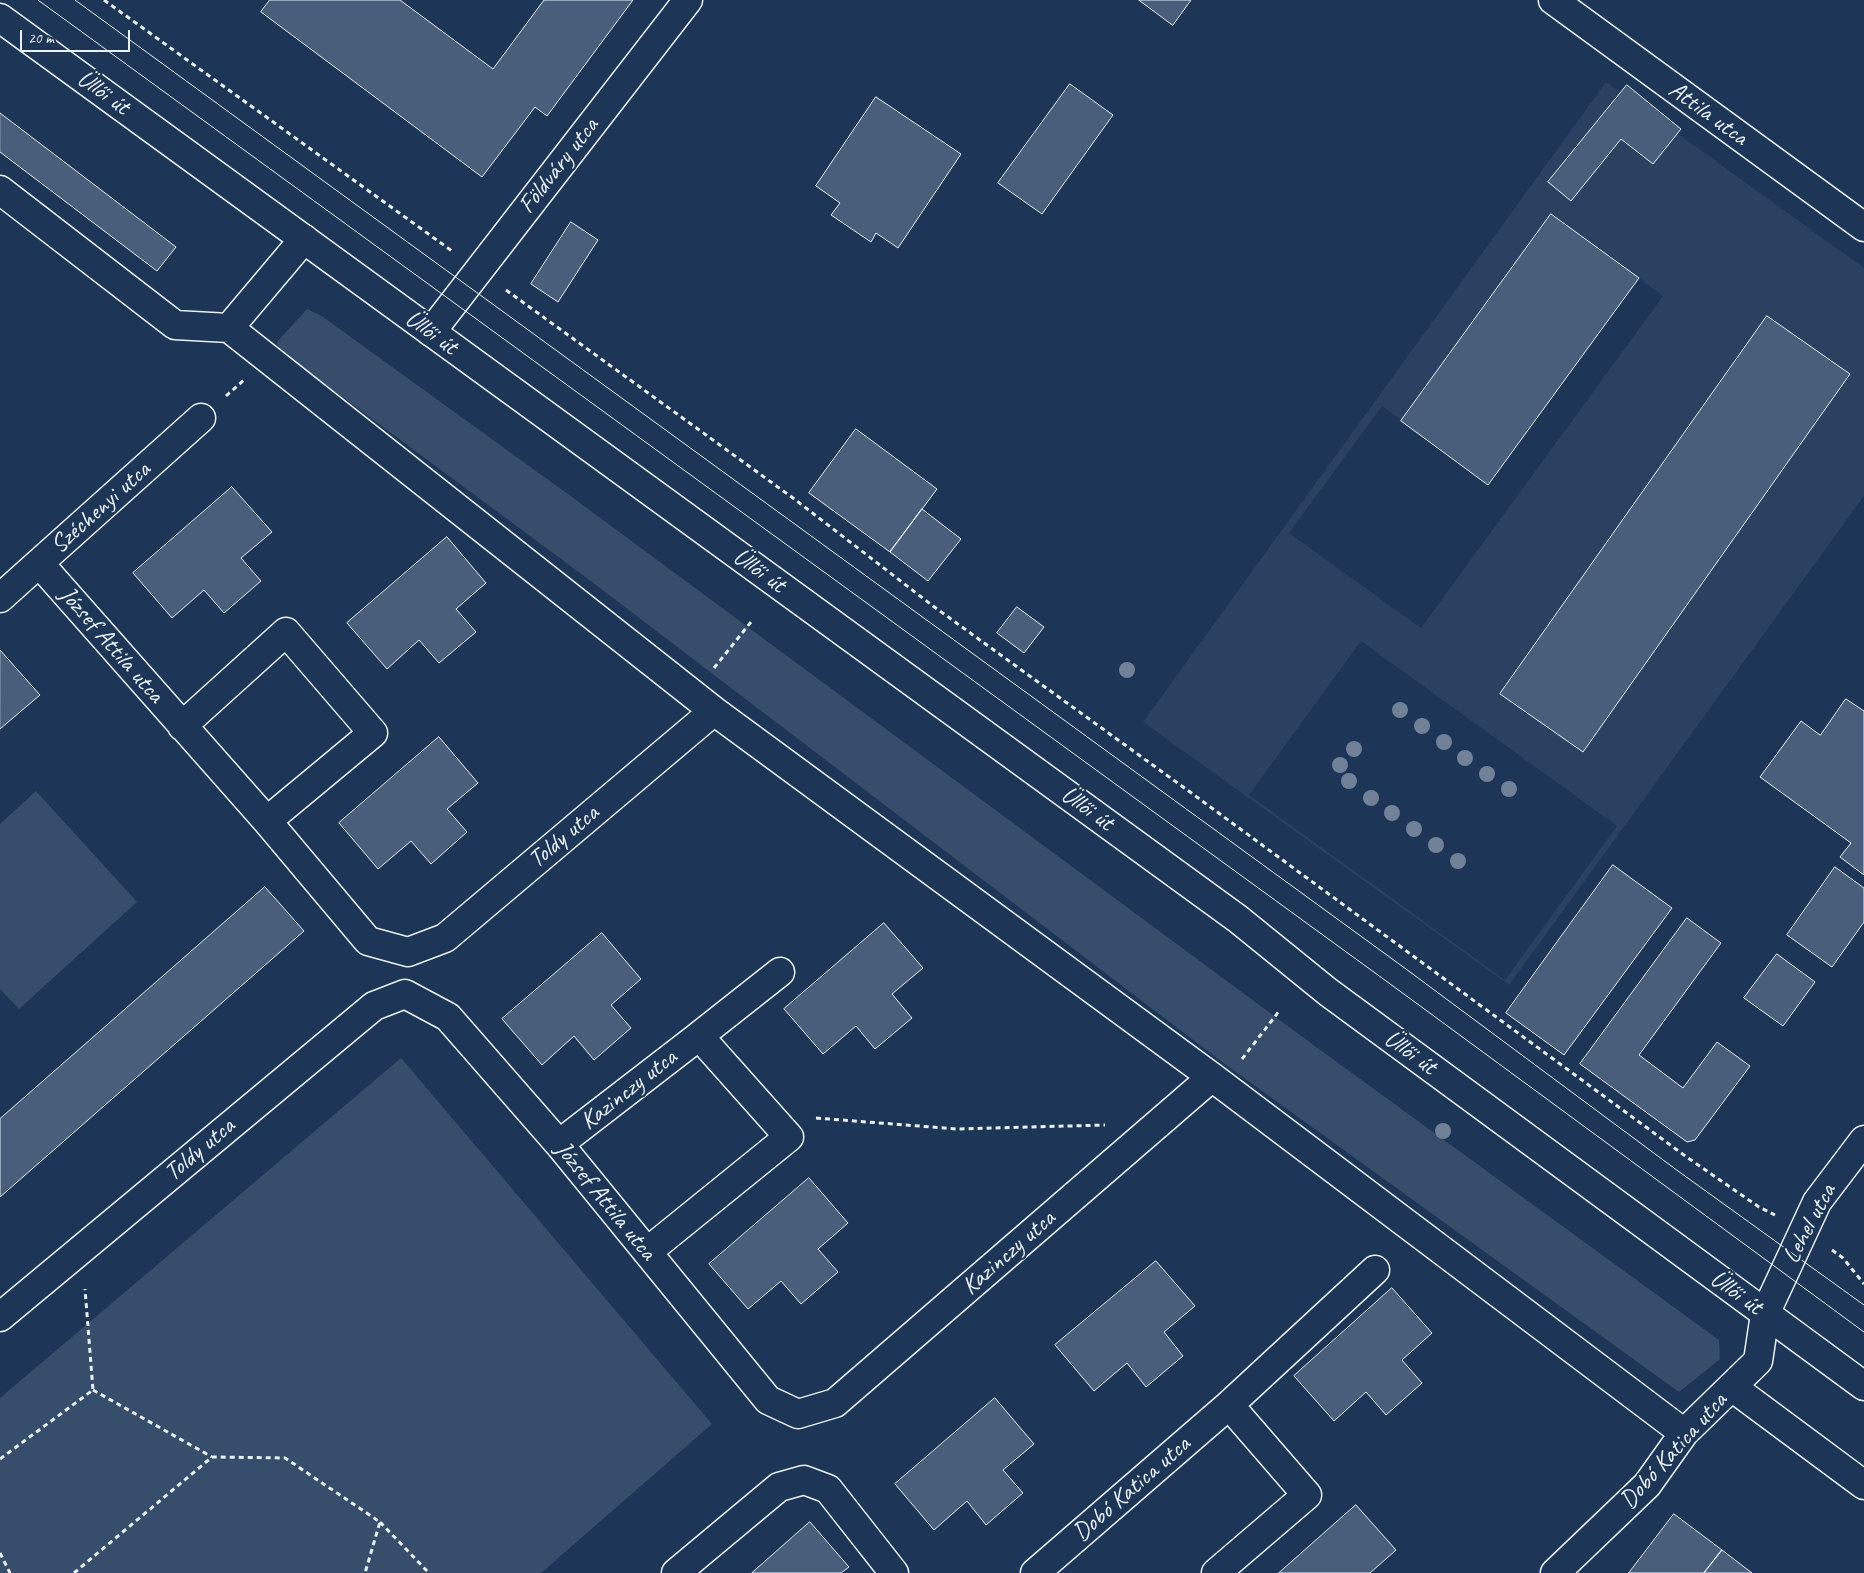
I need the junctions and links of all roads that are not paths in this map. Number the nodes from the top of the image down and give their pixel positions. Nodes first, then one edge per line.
1 (688, 0) edge
2 (1553, 0) edge
3 (0, 18) edge
4 (0, 190) edge
5 (1864, 227) edge
6 (304, 239) junction
7 (229, 328) junction
8 (431, 332) junction
9 (201, 418) road end
10 (39, 563) junction
11 (0, 598) edge
12 (714, 711) junction
13 (182, 726) junction
14 (267, 821) junction
15 (408, 952) joint
16 (780, 972) dead end
17 (405, 994) joint
18 (699, 1036) junction
19 (1217, 1081) junction
20 (1864, 1140) edge
21 (559, 1144) junction
22 (647, 1252) junction
23 (1375, 1270) dead end
24 (1765, 1314) junction
25 (0, 1317) edge
26 (1864, 1386) edge
27 (1732, 1387) junction
28 (1229, 1405) junction
29 (798, 1414) joint
30 (1684, 1434) junction
31 (1864, 1485) edge
32 (676, 1573) edge
33 (894, 1573) edge
34 (1035, 1573) edge
35 (1216, 1573) edge
36 (1555, 1573) edge

1 - 8 street, Földváry utca
2 - 5 street, Attila utca
3 - 6 street, Üllői út
4 - 7 street
6 - 7 street
6 - 8 street, Üllői út
7 - 12 street
8 - 24 street, Üllői út
9 - 10 street, Széchenyi utca
10 - 11 street, Széchenyi utca
10 - 13 street, József Attila utca
12 - 15 street, Toldy utca
12 - 19 street
13 - 14 street, József Attila utca
13 - 14 street, József Attila utca
14 - 15 street, József Attila utca
16 - 18 street, Kazinczy utca
17 - 21 street, József Attila utca
17 - 25 street, Toldy utca
18 - 21 street, Kazinczy utca
18 - 22 street, Kazinczy utca
19 - 29 street, Kazinczy utca
19 - 30 street
20 - 24 street, Lehel utca
21 - 22 street, József Attila utca
22 - 29 street, József Attila utca
23 - 28 street, Dobó Katica utca
24 - 26 street, Üllői út
24 - 27 street, Dobó Katica utca
27 - 30 street, Dobó Katica utca
27 - 31 street
28 - 34 street, Dobó Katica utca
28 - 35 street
30 - 36 street, Dobó Katica utca
32 - 33 street

